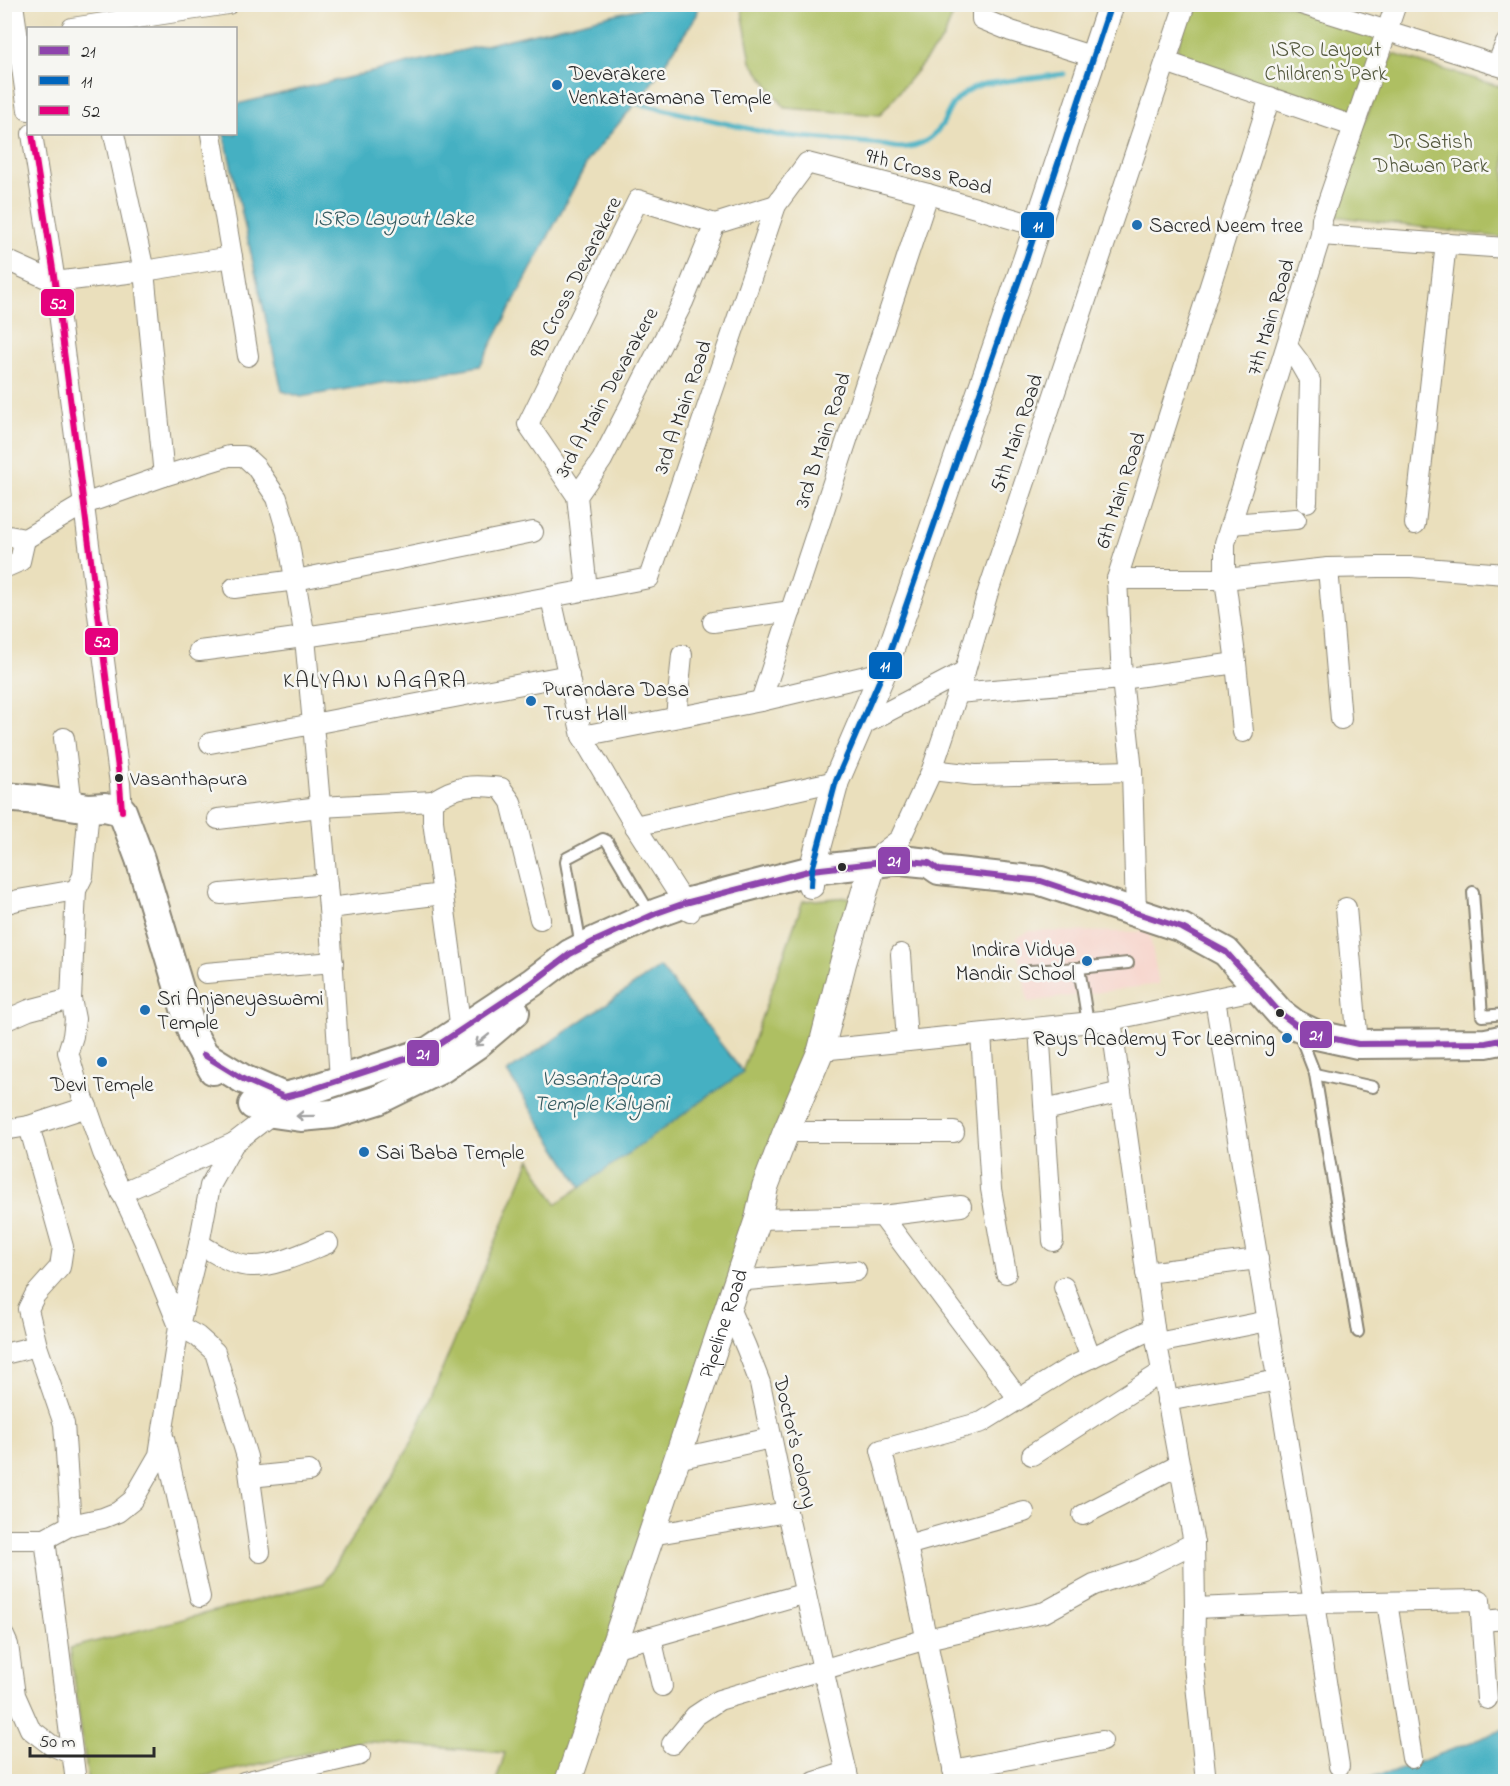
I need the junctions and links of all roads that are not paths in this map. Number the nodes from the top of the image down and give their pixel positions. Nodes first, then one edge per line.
1 (14, 4) edge
2 (228, 4) edge
3 (982, 4) edge
4 (1111, 4) edge
5 (1185, 4) edge
6 (1396, 4) edge
7 (1303, 5) edge
8 (192, 20) edge
9 (98, 27) edge
10 (1386, 31) junction
11 (23, 33) edge
12 (1506, 43) edge
13 (1094, 57) junction
14 (1166, 62) junction
15 (1501, 66) edge
16 (27, 95) edge
17 (1270, 97) junction
18 (1353, 126) junction
19 (32, 135) edge
20 (114, 135) edge
21 (211, 135) edge
22 (807, 163) joint
23 (928, 194) junction
24 (776, 205) junction
25 (715, 224) junction
26 (1037, 226) junction
27 (1321, 234) junction
28 (1446, 243) junction
29 (1506, 248) edge
30 (232, 256) junction
31 (4, 259) edge
32 (144, 271) junction
33 (55, 282) junction
34 (1287, 346) junction
35 (248, 356) dead end
36 (164, 476) junction
37 (577, 496) junction
38 (1307, 502) dead end
39 (84, 504) junction
40 (1296, 519) dead end
41 (1231, 524) junction
42 (1415, 524) dead end
43 (533, 532) dead end
44 (4, 538) edge
45 (25, 539) junction
46 (4, 568) edge
47 (1328, 568) junction
48 (1506, 574) edge
49 (1117, 579) junction
50 (1225, 579) junction
51 (296, 580) junction
52 (234, 588) dead end
53 (587, 590) junction
54 (551, 598) junction
55 (791, 611) junction
56 (713, 622) dead end
57 (306, 638) junction
58 (199, 651) dead end
59 (682, 655) dead end
60 (1236, 663) junction
61 (965, 671) junction
62 (883, 672) junction
63 (569, 675) junction
64 (1122, 679) junction
65 (957, 693) junction
66 (761, 701) junction
67 (676, 717) junction
68 (1341, 719) dead end
69 (313, 724) junction
70 (860, 726) junction
71 (1243, 732) dead end
72 (582, 736) junction
73 (64, 738) dead end
74 (210, 743) dead end
75 (932, 770) junction
76 (1132, 771) junction
77 (836, 781) junction
78 (4, 797) edge
79 (433, 801) junction
80 (80, 806) junction
81 (320, 807) junction
82 (122, 811) junction
83 (218, 819) dead end
84 (635, 826) junction
85 (871, 870) junction
86 (811, 878) junction
87 (327, 884) junction
88 (76, 890) junction
89 (1473, 892) dead end
90 (221, 894) dead end
91 (443, 894) junction
92 (4, 904) edge
93 (329, 908) junction
94 (1346, 908) dead end
95 (689, 909) junction
96 (1136, 913) junction
97 (540, 919) dead end
98 (655, 920) junction
99 (901, 954) dead end
100 (583, 955) junction
101 (333, 962) junction
102 (1128, 963) dead end
103 (1080, 968) junction
104 (1030, 971) dead end
105 (206, 973) dead end
106 (1259, 989) junction
107 (71, 999) junction
108 (1215, 999) junction
109 (1506, 1014) edge
110 (1111, 1020) junction
111 (4, 1021) edge
112 (1089, 1023) junction
113 (1296, 1025) junction
114 (1040, 1028) junction
115 (461, 1030) junction
116 (981, 1034) junction
117 (1506, 1040) edge
118 (907, 1041) junction
119 (1358, 1044) junction
120 (821, 1050) junction
121 (435, 1060) junction
122 (1315, 1074) junction
123 (340, 1080) junction
124 (1373, 1087) dead end
125 (1121, 1092) junction
126 (279, 1105) junction
127 (87, 1107) junction
128 (1045, 1110) junction
129 (29, 1126) junction
130 (4, 1131) edge
131 (786, 1132) junction
132 (954, 1132) dead end
133 (234, 1143) junction
134 (121, 1193) junction
135 (961, 1206) dead end
136 (882, 1216) junction
137 (758, 1219) junction
138 (1053, 1241) dead end
139 (328, 1243) dead end
140 (199, 1244) junction
141 (1258, 1259) junction
142 (856, 1270) dead end
143 (1006, 1273) dead end
144 (1146, 1273) junction
145 (736, 1281) junction
146 (1064, 1287) dead end
147 (728, 1306) junction
148 (1268, 1321) junction
149 (179, 1326) junction
150 (1358, 1332) dead end
151 (1155, 1336) junction
152 (37, 1346) junction
153 (4, 1354) edge
154 (1091, 1358) junction
155 (1162, 1372) junction
156 (1278, 1380) junction
157 (1018, 1398) junction
158 (1167, 1401) junction
159 (163, 1434) junction
160 (771, 1438) junction
161 (1032, 1455) dead end
162 (677, 1458) junction
163 (1179, 1465) junction
164 (309, 1471) dead end
165 (250, 1478) junction
166 (787, 1512) junction
167 (1024, 1512) dead end
168 (1083, 1515) dead end
169 (71, 1524) junction
170 (651, 1535) junction
171 (4, 1539) edge
172 (45, 1539) junction
173 (1194, 1543) junction
174 (907, 1545) junction
175 (260, 1552) dead end
176 (806, 1593) junction
177 (200, 1597) dead end
178 (1387, 1602) junction
179 (1314, 1603) junction
180 (1195, 1608) junction
181 (1506, 1620) edge
182 (1482, 1621) junction
183 (4, 1636) edge
184 (651, 1637) junction
185 (927, 1640) junction
186 (613, 1648) junction
187 (824, 1670) junction
188 (662, 1686) dead end
189 (1487, 1700) dead end
190 (1102, 1742) dead end
191 (672, 1744) dead end
192 (72, 1754) junction
193 (360, 1755) dead end
194 (1412, 1758) dead end
195 (1340, 1766) dead end
196 (955, 1776) edge
197 (848, 1777) edge
198 (76, 1782) edge
199 (244, 1782) edge
200 (568, 1782) edge
201 (815, 1782) edge
202 (1206, 1782) edge

1 - 11 street
2 - 8 street
3 - 13 street
4 - 13 street
5 - 14 street, 5th Main Road
6 - 10 street, 7th Main Road
7 - 10 street
8 - 9 street
10 - 15 street
10 - 18 street, 7th Main Road
11 - 16 street
12 - 15 street
13 - 26 street
14 - 17 street
14 - 61 street, 5th Main Road
17 - 18 street
17 - 49 street, 6th Main Road
18 - 27 street, 7th Main Road
19 - 33 street
20 - 32 street
21 - 30 street
22 - 23 street, 9th Cross Road
22 - 24 street, 3rd A Main Road
23 - 26 street, 9th Cross Road
23 - 55 street, 3rd B Main Road
24 - 25 street
24 - 53 street, 3rd A Main Road
25 - 37 street, 3rd A Main Devarakere
25 - 37 street, 9B Cross Devarakere
26 - 62 street
27 - 28 street
27 - 34 street, 7th Main Road
28 - 29 street
28 - 42 street
30 - 32 street
30 - 35 street
31 - 33 street
32 - 33 street
32 - 36 street
33 - 39 street
34 - 38 street
34 - 41 street, 7th Main Road
36 - 39 street
36 - 51 street
37 - 53 street, 3rd A Main Devarakere
39 - 45 street
39 - 82 street
40 - 41 street
41 - 50 street, 7th Main Road
43 - 51 street
44 - 45 street
45 - 46 street
47 - 48 street
47 - 50 street
47 - 68 street
49 - 50 street
49 - 64 street, 6th Main Road
50 - 60 street, 7th Main Road
51 - 52 street
51 - 57 street
53 - 54 street, 3rd A Main Road
54 - 57 street, 3rd A Main Road
54 - 63 street
55 - 56 street
55 - 66 street, 3rd B Main Road
57 - 58 street, 3rd A Main Road
57 - 69 street
59 - 67 street
60 - 64 street
60 - 71 street, 7th Main Road
61 - 65 street, 5th Main Road
61 - 70 street
62 - 66 street
62 - 70 street
63 - 69 street
63 - 72 street
64 - 65 street
64 - 76 street, 6th Main Road
65 - 75 street, 5th Main Road
66 - 67 street
67 - 72 street
69 - 74 street
69 - 81 street
70 - 77 street
72 - 84 street
73 - 80 street
75 - 76 street
75 - 85 street, 5th Main Road
76 - 96 street, 6th Main Road
77 - 84 street
77 - 86 street
78 - 80 main road
79 - 81 street
79 - 91 street
79 - 97 street
80 - 82 main road
80 - 88 street
81 - 83 street
81 - 87 street
82 - 126 main road
84 - 95 street
85 - 86 main road
85 - 96 main road
85 - 120 street, Pipeline Road
86 - 95 main road
87 - 90 street
87 - 93 street
88 - 92 street
88 - 107 street
89 - 109 lane
91 - 93 street
91 - 115 street
93 - 101 street
94 - 119 street
95 - 98 main road
96 - 106 main road
98 - 100 main road
98 - 100 lane
99 - 118 street
100 - 115 main road
100 -> 121 main road
101 - 105 street
101 - 123 street
102 - 103 lane
103 - 104 lane
103 - 112 lane
106 - 108 street
106 - 113 main road
107 - 111 street
107 - 127 street
108 - 110 street
108 - 141 street
110 - 112 street
110 - 125 street
112 - 114 street
113 - 119 main road
113 - 122 lane
114 - 116 street
114 - 128 street
115 - 121 main road
116 - 118 street
116 - 143 street
117 - 119 main road
118 - 120 street
120 - 131 street, Pipeline Road
121 - 123 main road
121 -> 126 main road
122 - 124 lane
122 - 150 lane
123 - 126 main road
125 - 128 street
125 - 144 street
126 - 133 street
127 - 129 street
127 - 134 street
128 - 138 street
129 - 130 street
129 - 152 street
131 - 132 street
131 - 137 street, Pipeline Road
133 - 134 street
133 - 140 street
134 - 149 street
135 - 136 street
136 - 137 street
136 - 157 street
137 - 145 street, Pipeline Road
139 - 140 street
140 - 149 street
141 - 144 street
141 - 148 street
142 - 145 street
144 - 151 street
145 - 147 street, Pipeline Road
146 - 154 street
147 - 160 street, Doctor's colony
147 - 162 street, Pipeline Road
148 - 151 street
148 - 156 street
149 - 159 street
149 - 165 street
151 - 154 street
151 - 155 street
152 - 153 street
152 - 169 street
154 - 157 street
155 - 158 street
155 - 161 street
156 - 158 street
156 - 179 street
157 - 174 street
158 - 163 street
159 - 169 street
159 - 177 street
160 - 162 street
160 - 166 street, Doctor's colony
162 - 170 street, Pipeline Road
163 - 168 street
163 - 173 street
164 - 165 street
165 - 175 street
166 - 170 street
166 - 176 street, Doctor's colony
167 - 174 street
169 - 172 street
170 - 186 street, Pipeline Road
171 - 172 street
172 - 192 street
173 - 180 street
173 - 185 street
174 - 185 street
176 - 184 street
176 - 187 street, Doctor's colony
178 - 179 street
178 - 182 street
178 - 194 street
179 - 180 street
179 - 195 street
180 - 202 street
181 - 182 street
182 - 189 street
183 - 192 street
184 - 186 street
184 - 188 street
185 - 187 street
185 - 196 street
186 - 200 street, Pipeline Road
187 - 191 street
187 - 197 street, Doctor's colony
190 - 196 street
192 - 198 street
193 - 199 street
197 - 201 street

